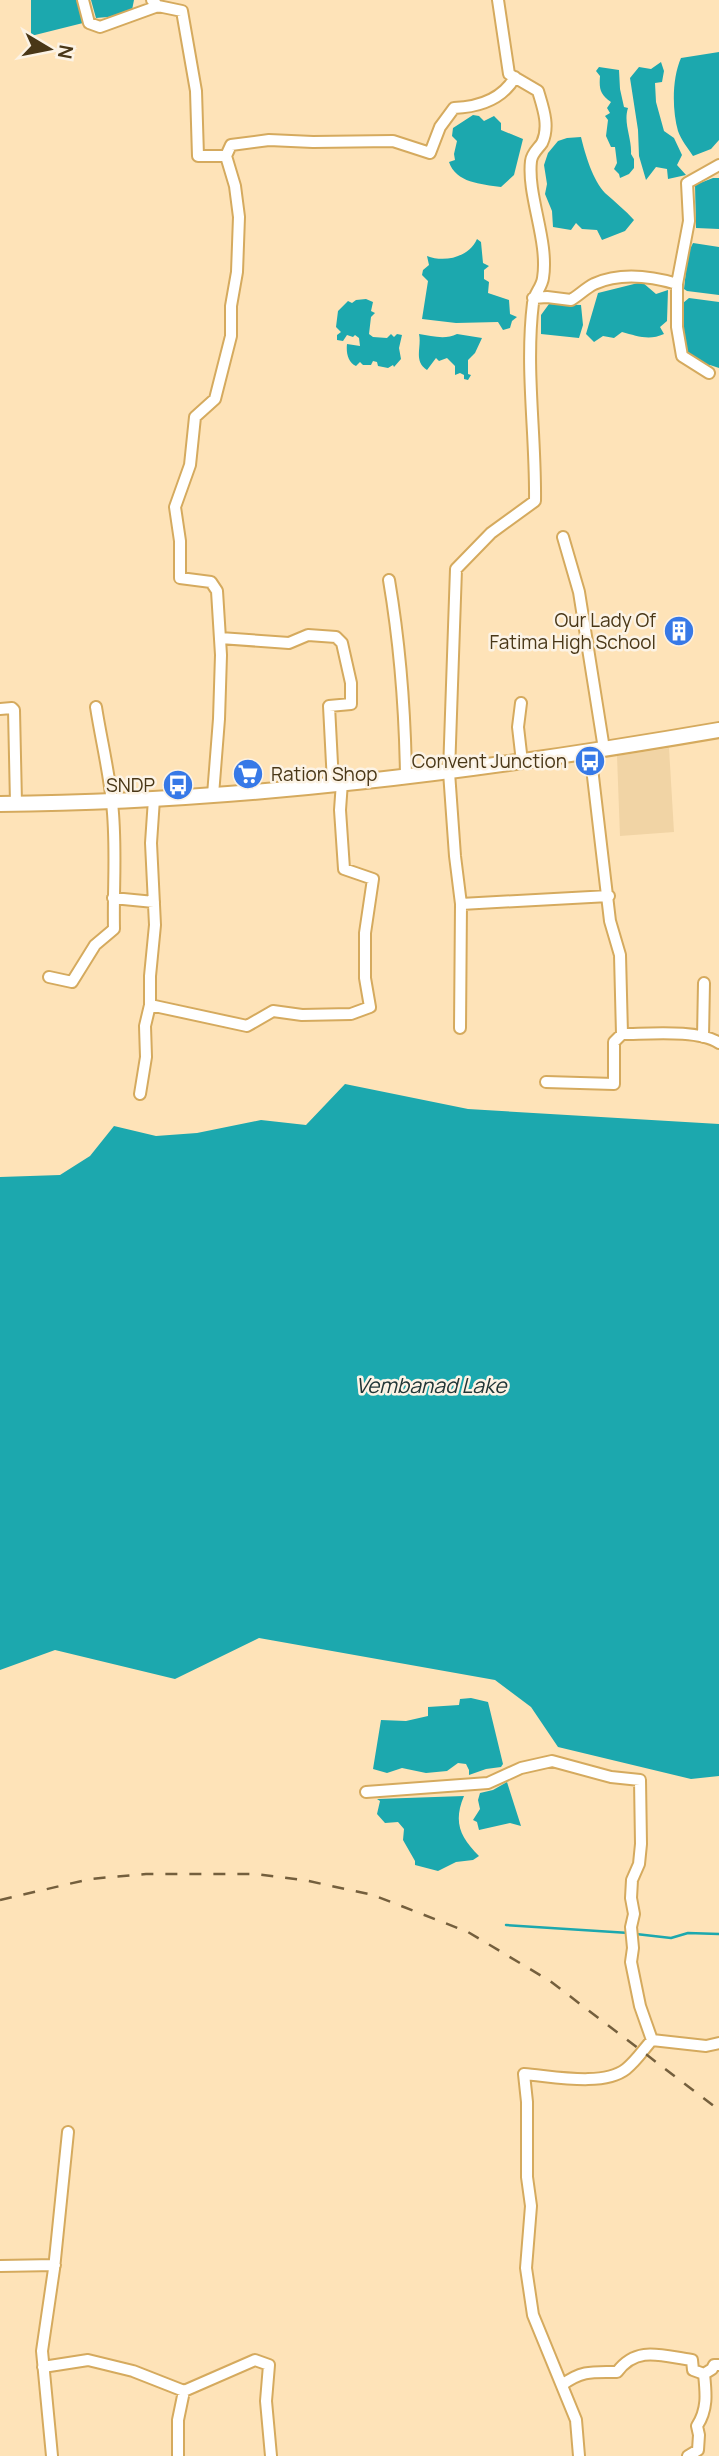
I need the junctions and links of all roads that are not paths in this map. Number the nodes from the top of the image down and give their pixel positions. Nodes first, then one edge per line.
1 (83, 0) edge
2 (498, 0) edge
3 (155, 3) edge
4 (515, 77) junction
5 (226, 156) junction
6 (719, 165) edge
7 (677, 284) junction
8 (533, 298) junction
9 (709, 373) dead end
10 (563, 537) dead end
11 (388, 580) dead end
12 (220, 638) junction
13 (521, 703) dead end
14 (96, 707) dead end
15 (0, 709) edge
16 (719, 730) edge
17 (597, 750) junction
18 (522, 762) junction
19 (449, 772) junction
20 (407, 776) junction
21 (337, 783) junction
22 (213, 794) junction
23 (153, 799) junction
24 (112, 802) junction
25 (16, 803) junction
26 (0, 804) edge
27 (609, 897) junction
28 (113, 898) junction
29 (154, 902) junction
30 (461, 904) junction
31 (49, 977) dead end
32 (705, 983) dead end
33 (150, 1005) junction
34 (460, 1028) dead end
35 (622, 1034) junction
36 (703, 1037) junction
37 (719, 1043) edge
38 (546, 1082) dead end
39 (139, 1094) dead end
40 (366, 1792) dead end
41 (652, 2040) junction
42 (719, 2043) edge
43 (68, 2132) dead end
44 (55, 2265) junction
45 (0, 2266) edge
46 (719, 2365) edge
47 (43, 2367) junction
48 (704, 2374) junction
49 (562, 2385) junction
50 (184, 2391) junction
51 (52, 2456) edge
52 (178, 2456) edge
53 (271, 2456) edge
54 (579, 2456) edge
55 (688, 2456) edge

1 - 3 street
2 - 4 street
3 - 5 street
4 - 5 street
4 - 8 street
5 - 12 street
6 - 7 street
7 - 8 street
7 - 9 street
8 - 19 street
10 - 17 street
11 - 20 street
12 - 21 street
12 - 22 street
13 - 18 street
14 - 24 street
15 - 25 street
16 - 17 main road
17 - 18 main road
17 - 27 street
18 - 19 main road
19 - 20 main road
19 - 30 street
20 - 21 main road
21 - 22 main road
21 - 33 street
22 - 23 main road
23 - 24 main road
23 - 29 street
24 - 25 main road
24 - 28 street
25 - 26 main road
27 - 30 street
27 - 35 street
28 - 29 street
28 - 31 street
29 - 33 street
30 - 34 street
32 - 36 street
33 - 39 street
35 - 36 street
35 - 38 street
36 - 37 street
40 - 41 street
41 - 42 street
41 - 49 street
43 - 44 street
44 - 45 street
44 - 47 street
46 - 48 street
47 - 50 street
47 - 51 street
48 - 49 street
48 - 55 street
49 - 54 street
50 - 52 street
50 - 53 street

